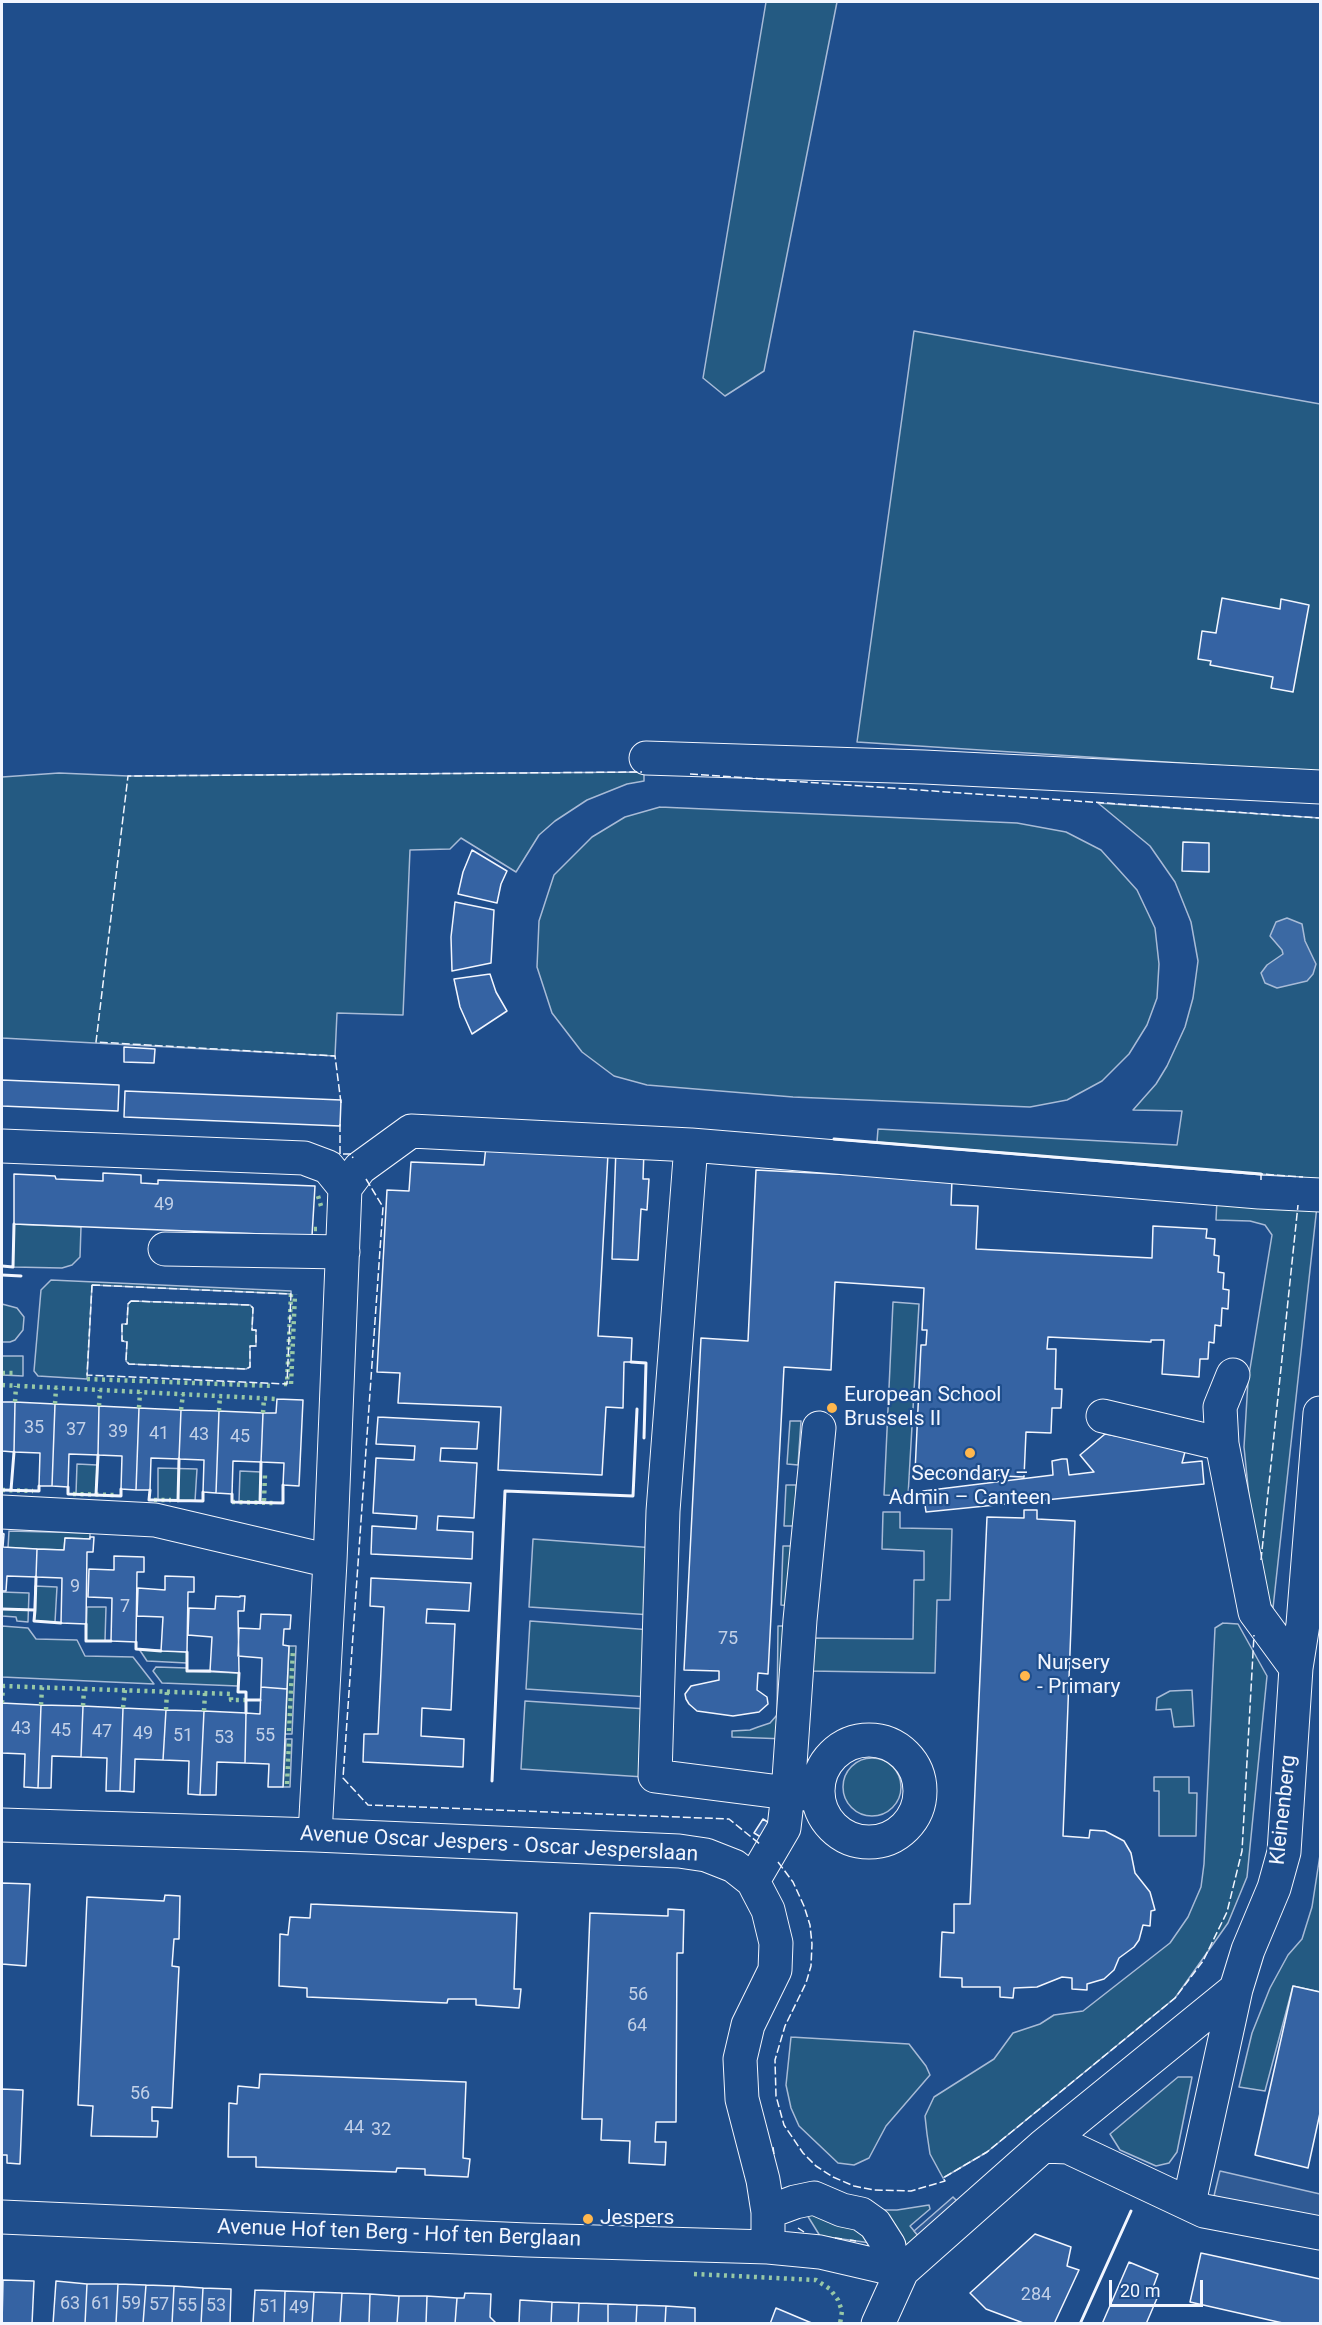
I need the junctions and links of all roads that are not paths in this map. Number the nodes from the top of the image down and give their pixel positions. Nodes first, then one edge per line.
1 (646, 758) dead end
2 (1320, 787) edge
3 (691, 1145) junction
4 (2, 1146) edge
5 (345, 1188) junction
6 (1320, 1195) edge
7 (165, 1249) dead end
8 (343, 1252) junction
9 (1233, 1374) dead end
10 (1320, 1413) edge
11 (1103, 1416) dead end
12 (819, 1428) dead end
13 (1222, 1444) junction
14 (2, 1512) edge
15 (330, 1561) junction
16 (1312, 1624) edge
17 (1296, 1668) junction
18 (803, 1793) junction
19 (2, 1825) edge
20 (315, 1835) junction
21 (753, 1881) junction
22 (1236, 1989) junction
23 (1043, 2146) junction
24 (1189, 2204) junction
25 (768, 2212) junction
26 (2, 2217) edge
27 (1320, 2233) edge
28 (768, 2247) junction
29 (896, 2270) junction
30 (878, 2324) edge

1 - 2 street
3 - 5 street
3 - 6 street
3 - 18 street
4 - 5 street
5 - 8 street
7 - 8 street
8 - 15 street
9 - 13 street
10 - 16 street, Kleinenberg
11 - 13 street
12 - 18 street
13 - 17 street
14 - 15 street
15 - 20 street
16 - 17 street, Kleinenberg
17 - 22 street, Kleinenberg
18 - 21 street
19 - 20 street, Avenue Oscar Jespers - Oscar Jesperslaan
20 - 21 street, Avenue Oscar Jespers - Oscar Jesperslaan
21 - 25 street, Avenue Oscar Jespers - Oscar Jesperslaan
22 - 23 street
22 - 24 street, Kleinenberg
23 - 24 street
23 - 29 street
24 - 27 street
25 - 28 street, Avenue Oscar Jespers - Oscar Jesperslaan
25 - 29 street
26 - 28 street, Avenue Hof ten Berg - Hof ten Berglaan
28 - 29 street, Avenue Hof ten Berg - Hof ten Berglaan
29 - 30 street

